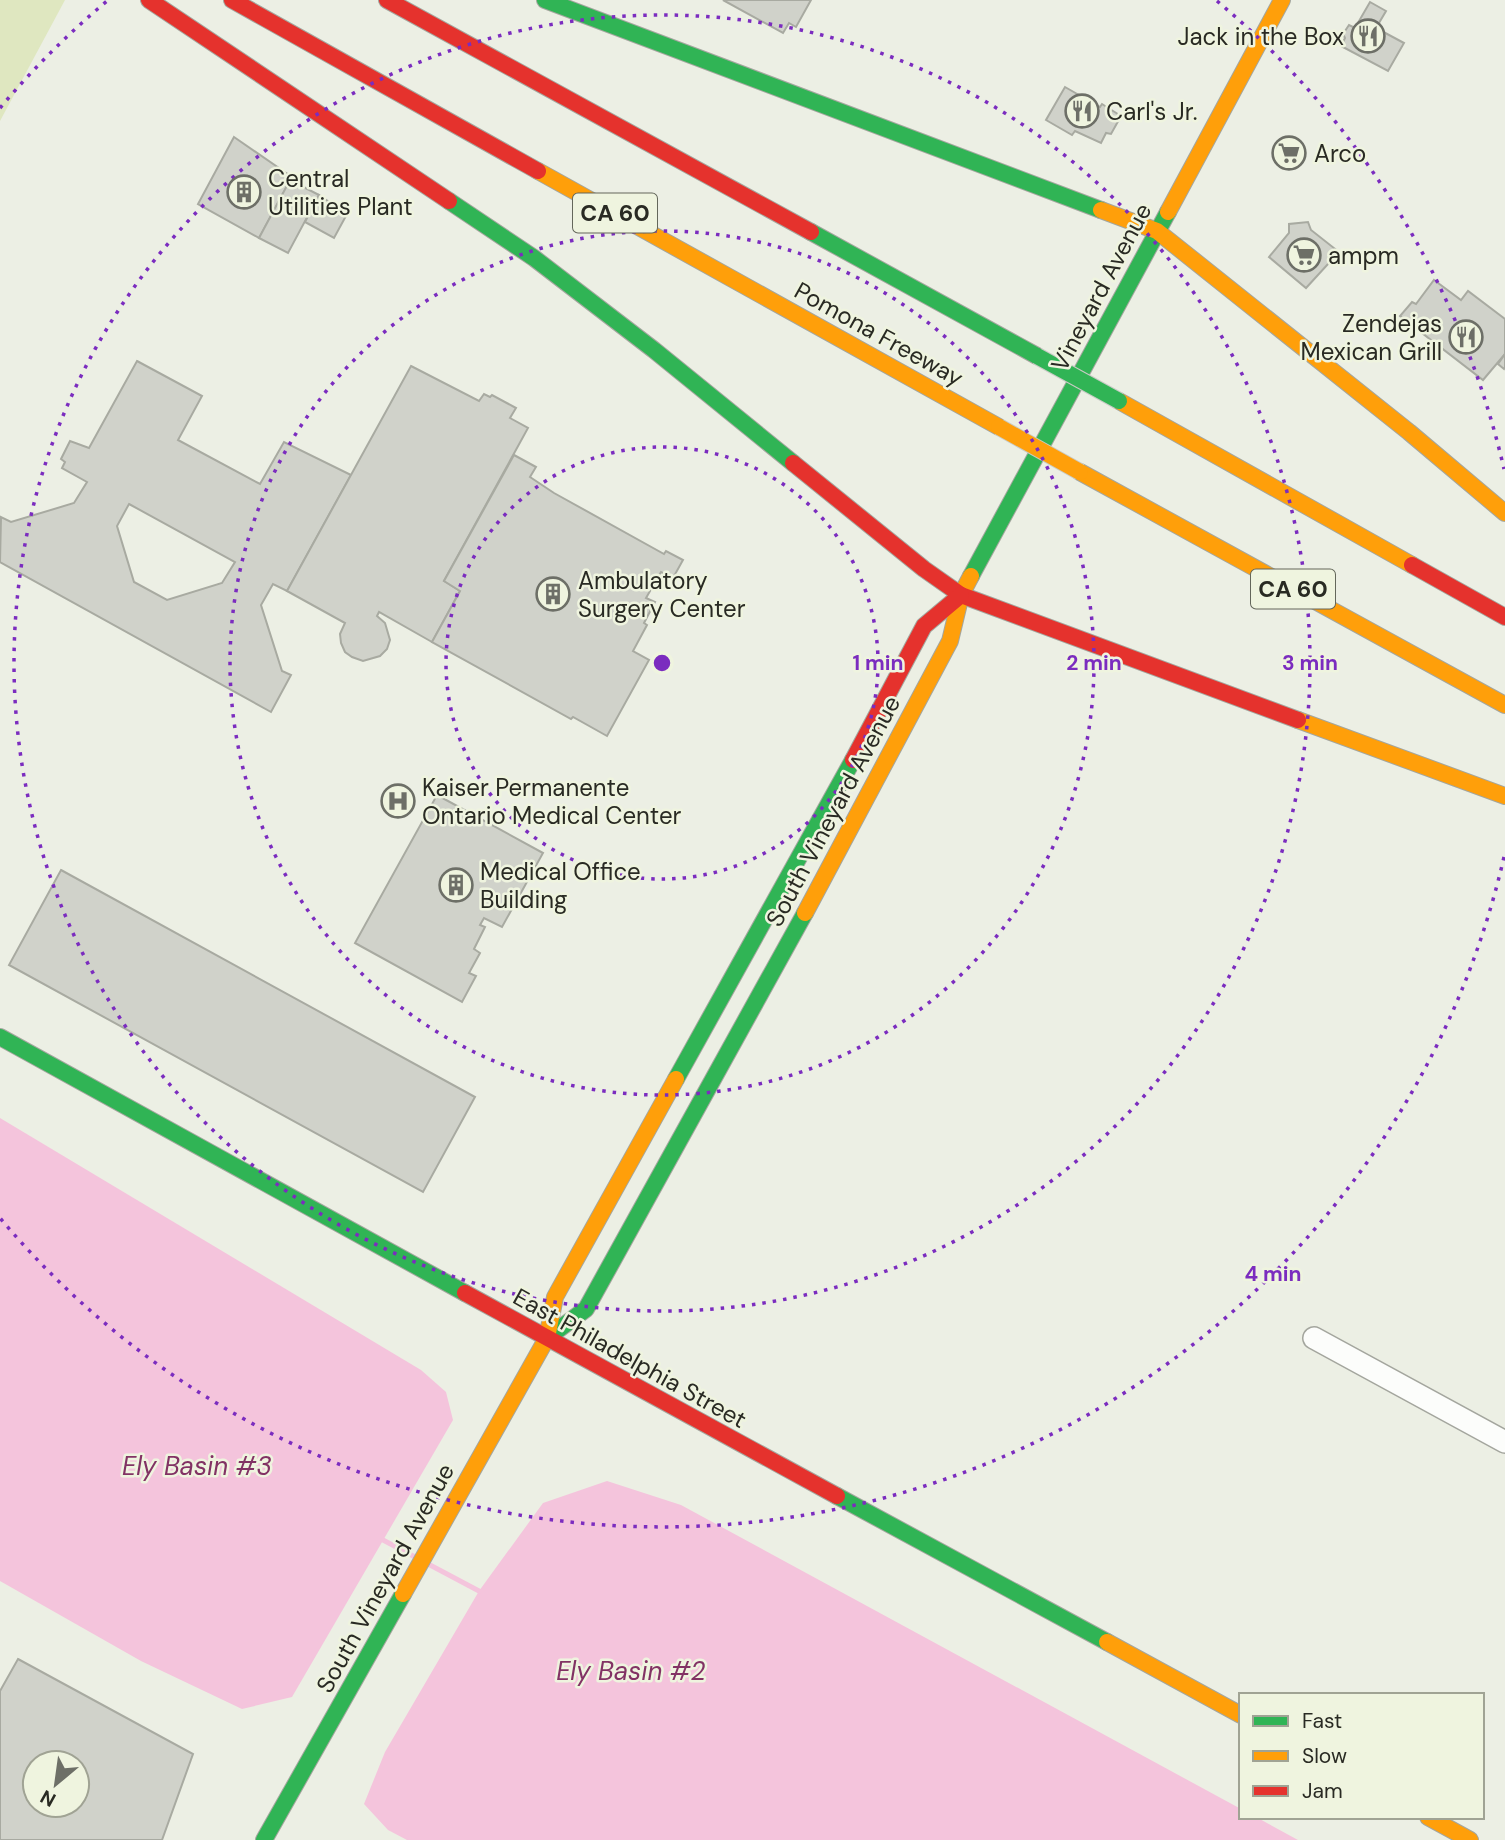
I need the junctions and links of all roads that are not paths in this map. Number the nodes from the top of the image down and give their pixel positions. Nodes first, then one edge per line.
1 (149, 0) edge
2 (232, 0) edge
3 (387, 0) edge
4 (545, 0) edge
5 (1282, 0) edge
6 (1157, 231) junction
7 (1505, 513) edge
8 (961, 595) junction
9 (1505, 617) edge
10 (1505, 705) edge
11 (1505, 796) edge
12 (0, 1037) edge
13 (547, 1338) junction
14 (1314, 1338) dead end
15 (1505, 1442) edge
16 (1239, 1714) edge
17 (1432, 1819) edge
18 (264, 1840) edge
19 (1470, 1840) edge

1 - 8 main road
2 - 10 main road, Pomona Freeway / CA 60, bridge
3 - 9 main road, bridge
4 - 6 main road
5 - 6 main road, Vineyard Avenue
6 - 7 main road
6 - 8 main road, Vineyard Avenue
8 - 11 main road
8 - 13 main road, South Vineyard Avenue
8 - 13 main road, South Vineyard Avenue
12 - 13 main road, East Philadelphia Street
13 - 16 main road, East Philadelphia Street
13 - 18 main road, South Vineyard Avenue
14 - 15 street
17 - 19 main road

